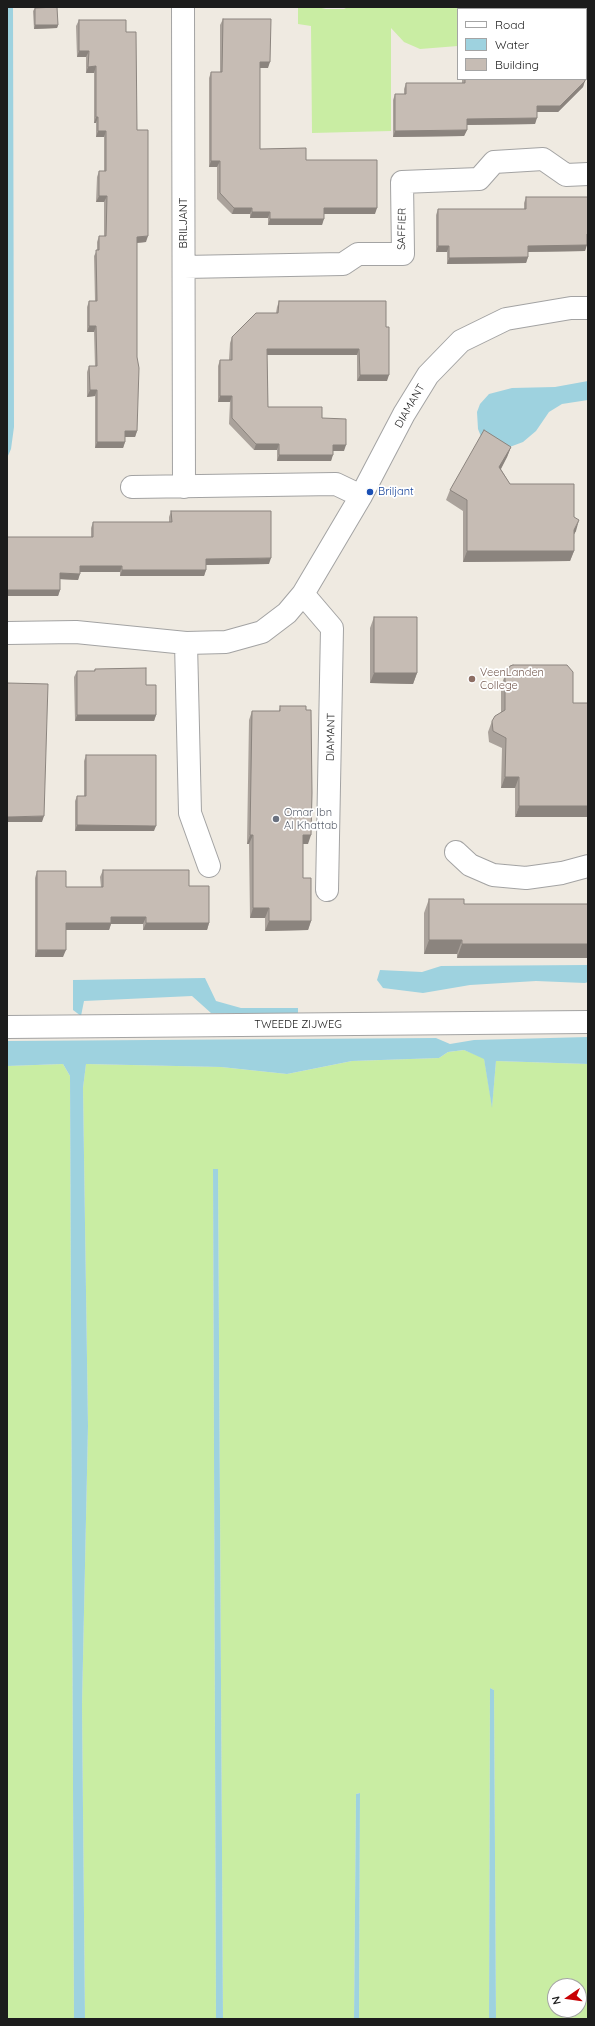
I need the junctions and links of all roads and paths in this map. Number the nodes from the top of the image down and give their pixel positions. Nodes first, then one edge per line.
1 (183, 7) edge
2 (588, 174) edge
3 (184, 267) junction
4 (588, 308) edge
5 (132, 487) dead end
6 (184, 487) junction
7 (361, 496) junction
8 (303, 594) junction
9 (7, 633) edge
10 (186, 643) junction
11 (456, 852) dead end
12 (209, 866) dead end
13 (588, 866) edge
14 (327, 890) dead end
15 (588, 1022) edge
16 (7, 1027) edge

1 - 3 street, BRILJANT
2 - 3 street, SAFFIER
3 - 6 street, BRILJANT
4 - 7 street, DIAMANT
5 - 6 street
6 - 7 street
7 - 8 street, DIAMANT
8 - 10 street, DIAMANT
8 - 14 street, DIAMANT
9 - 10 street, DIAMANT
10 - 12 street
11 - 13 street
15 - 16 street, TWEEDE ZIJWEG

